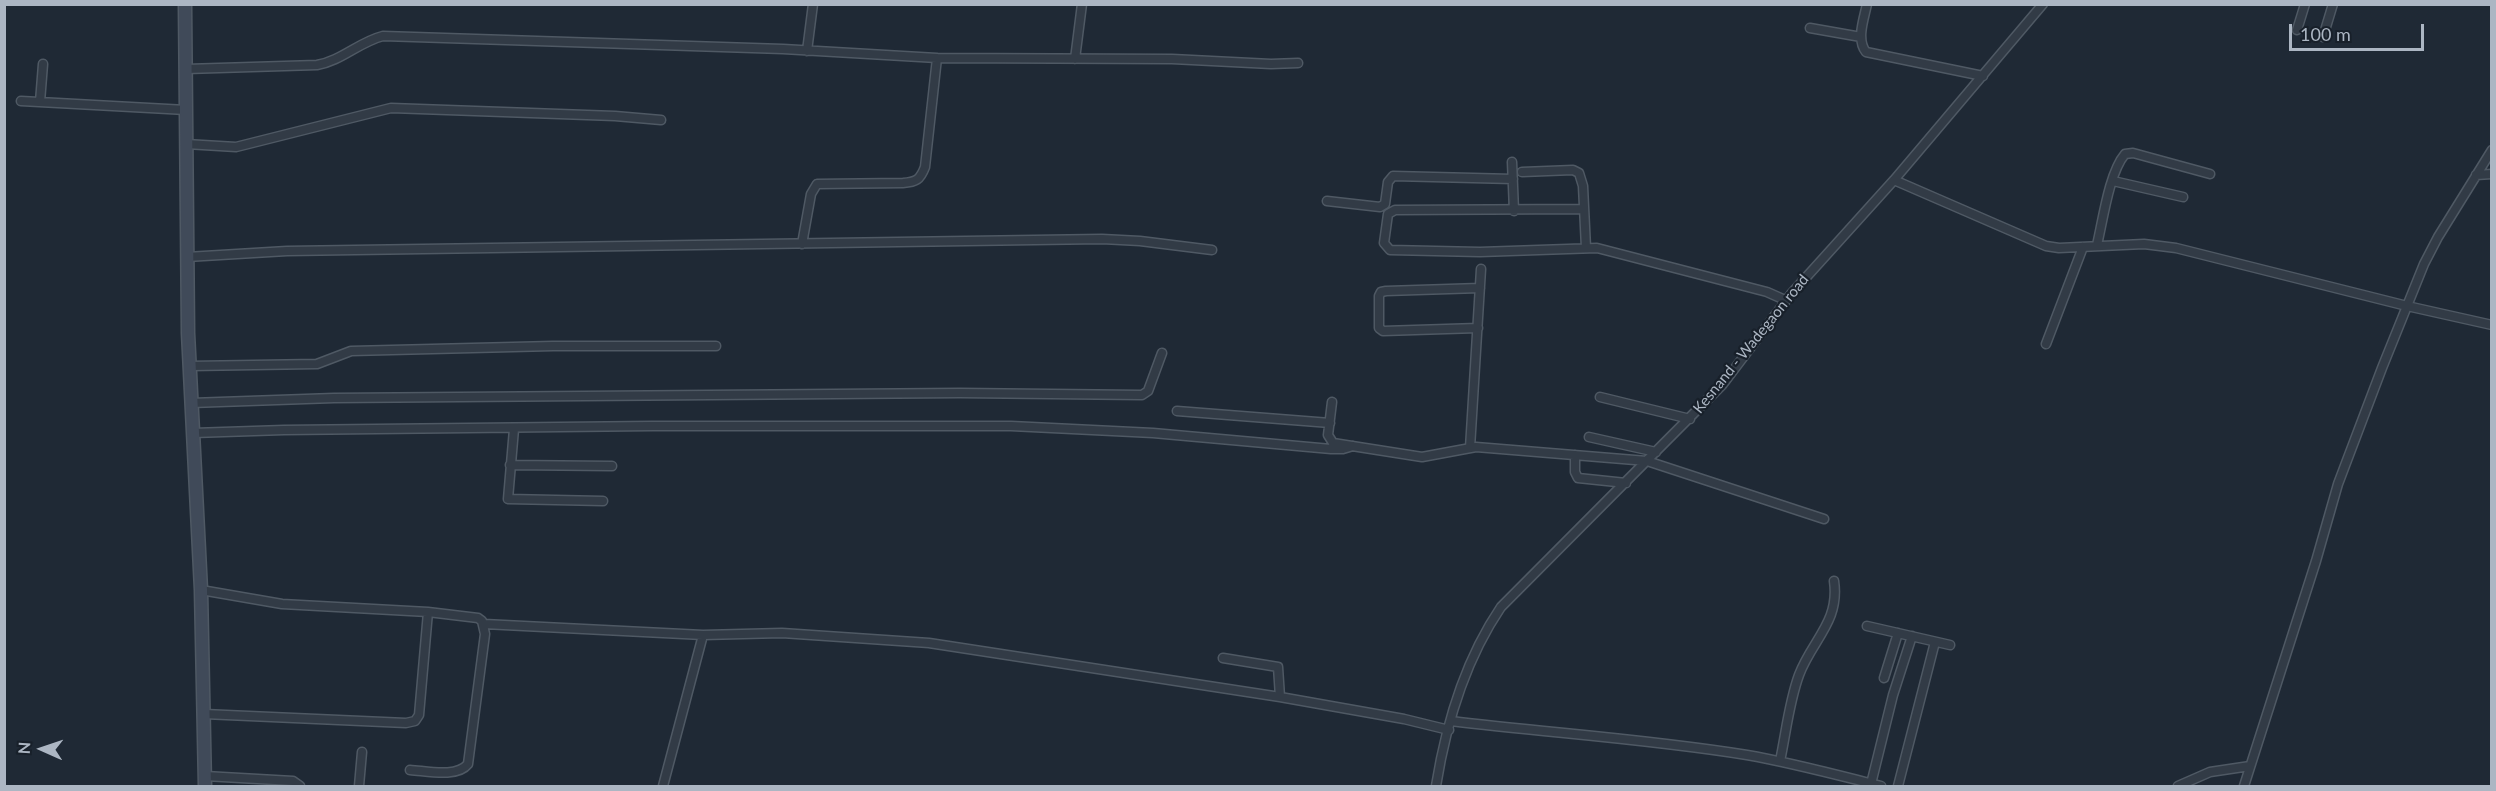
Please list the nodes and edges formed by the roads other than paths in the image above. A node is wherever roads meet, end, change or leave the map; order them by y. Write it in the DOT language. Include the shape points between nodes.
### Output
graph roads {
  1 [pos="185,4"];
  2 [pos="813,4"];
  3 [pos="1082,4"];
  4 [pos="1867,4"];
  5 [pos="2043,4"];
  6 [pos="2305,4"];
  7 [pos="2332,4"];
  8 [pos="1810,28"];
  9 [pos="2297,30"];
  10 [pos="1861,37"];
  11 [pos="2323,37"];
  12 [pos="807,51"];
  13 [pos="938,58"];
  14 [pos="1075,59"];
  15 [pos="1298,63"];
  16 [pos="43,64"];
  17 [pos="186,69"];
  18 [pos="1983,76"];
  19 [pos="21,102"];
  20 [pos="40,102"];
  21 [pos="186,110"];
  22 [pos="661,120"];
  23 [pos="186,144"];
  24 [pos="2492,150"];
  25 [pos="1512,162"];
  26 [pos="1522,172"];
  27 [pos="2210,174"];
  28 [pos="2492,174"];
  29 [pos="2476,175"];
  30 [pos="1513,179"];
  31 [pos="1894,180"];
  32 [pos="2113,181"];
  33 [pos="2183,197"];
  34 [pos="1327,201"];
  35 [pos="1382,205"];
  36 [pos="1584,209"];
  37 [pos="1514,211"];
  38 [pos="1390,213"];
  39 [pos="802,244"];
  40 [pos="2083,246"];
  41 [pos="2097,246"];
  42 [pos="1586,248"];
  43 [pos="1212,250"];
  44 [pos="187,257"];
  45 [pos="1481,269"];
  46 [pos="1480,288"];
  47 [pos="1785,300"];
  48 [pos="2407,306"];
  49 [pos="2492,325"];
  50 [pos="1478,328"];
  51 [pos="2046,344"];
  52 [pos="716,346"];
  53 [pos="1162,353"];
  54 [pos="190,366"];
  55 [pos="1600,397"];
  56 [pos="1332,402"];
  57 [pos="191,403"];
  58 [pos="1177,411"];
  59 [pos="1690,419"];
  60 [pos="1329,423"];
  61 [pos="514,429"];
  62 [pos="193,433"];
  63 [pos="1589,437"];
  64 [pos="1353,446"];
  65 [pos="1470,448"];
  66 [pos="1656,452"];
  67 [pos="1575,455"];
  68 [pos="1647,461"];
  69 [pos="510,465"];
  70 [pos="612,466"];
  71 [pos="1626,483"];
  72 [pos="603,501"];
  73 [pos="1824,519"];
  74 [pos="1834,581"];
  75 [pos="201,590"];
  76 [pos="428,612"];
  77 [pos="484,624"];
  78 [pos="1867,626"];
  79 [pos="1898,633"];
  80 [pos="703,635"];
  81 [pos="1912,636"];
  82 [pos="1935,642"];
  83 [pos="1950,645"];
  84 [pos="1224,658"];
  85 [pos="1884,678"];
  86 [pos="1280,697"];
  87 [pos="204,714"];
  88 [pos="1450,726"];
  89 [pos="362,752"];
  90 [pos="1780,761"];
  91 [pos="2250,766"];
  92 [pos="410,770"];
  93 [pos="205,781"];
  94 [pos="1871,784"];
  95 [pos="300,786"];
  96 [pos="359,786"];
  97 [pos="663,786"];
  98 [pos="1436,786"];
  99 [pos="1881,786"];
  100 [pos="1898,786"];
  101 [pos="2178,786"];
  102 [pos="2244,786"];
  1 -- 17 [label="main road"];
  2 -- 12 [label="street"];
  3 -- 14 [label="street"];
  4 -- 10 [label="street"];
  5 -- 18 [label="street, Kesnand - Wadegaon road"];
  6 -- 9 [label="street"];
  7 -- 11 [label="street"];
  8 -- 10 [label="street"];
  10 -- 18 [label="street" via="1866,52"];
  12 -- 13 [label="street"];
  12 -- 17 [label="street" via="383,36 330,62"];
  13 -- 14 [label="street"];
  13 -- 39 [label="street" via="921,178 903,183 817,184 811,194"];
  14 -- 15 [label="street"];
  16 -- 20 [label="street"];
  17 -- 21 [label="main road"];
  18 -- 31 [label="street, Kesnand - Wadegaon road"];
  19 -- 20 [label="street"];
  20 -- 21 [label="street"];
  21 -- 23 [label="main road"];
  22 -- 23 [label="street" via="391,108 236,147"];
  23 -- 44 [label="main road"];
  24 -- 29 [label="street"];
  25 -- 30 [label="street"];
  26 -- 36 [label="street" via="1579,172"];
  27 -- 32 [label="street" via="2133,153 2120,160"];
  28 -- 29 [label="street"];
  29 -- 48 [label="street" via="2438,237"];
  30 -- 35 [label="street" via="1393,176"];
  30 -- 37 [label="street"];
  31 -- 40 [label="street" via="2046,246"];
  31 -- 47 [label="street, Kesnand - Wadegaon road"];
  32 -- 33 [label="street"];
  32 -- 41 [label="street"];
  34 -- 35 [label="street"];
  35 -- 38 [label="street"];
  36 -- 37 [label="street"];
  36 -- 42 [label="street"];
  37 -- 38 [label="street"];
  38 -- 42 [label="street" via="1384,243 1390,250"];
  39 -- 43 [label="street" via="1102,239"];
  39 -- 44 [label="street" via="287,251"];
  40 -- 41 [label="street"];
  40 -- 51 [label="street"];
  41 -- 48 [label="street" via="2144,244 2176,248"];
  42 -- 47 [label="street" via="1618,253"];
  44 -- 54 [label="main road"];
  45 -- 46 [label="street"];
  46 -- 50 [label="street"];
  46 -- 50 [label="street" via="1386,291 1378,296 1379,328 1383,331"];
  47 -- 59 [label="street, Kesnand - Wadegaon road" via="1723,384"];
  48 -- 49 [label="street"];
  48 -- 91 [label="street" via="2338,484"];
  50 -- 65 [label="street"];
  52 -- 54 [label="street" via="351,351 317,364"];
  53 -- 57 [label="street" via="1148,391 1142,395 334,398"];
  54 -- 57 [label="main road"];
  55 -- 59 [label="street"];
  56 -- 60 [label="street"];
  57 -- 62 [label="main road"];
  58 -- 60 [label="street"];
  59 -- 66 [label="street, Kesnand - Wadegaon road"];
  60 -- 64 [label="street" via="1330,441"];
  61 -- 62 [label="street"];
  61 -- 64 [label="street" via="1011,426 1153,433 1331,449"];
  61 -- 69 [label="street"];
  62 -- 75 [label="main road"];
  63 -- 66 [label="street"];
  64 -- 65 [label="street" via="1422,457"];
  65 -- 67 [label="street"];
  66 -- 68 [label="street, Kesnand - Wadegaon road"];
  67 -- 68 [label="street"];
  67 -- 71 [label="street" via="1578,478"];
  68 -- 71 [label="street, Kesnand - Wadegaon road"];
  68 -- 73 [label="street"];
  69 -- 70 [label="street"];
  69 -- 72 [label="street" via="510,500"];
  71 -- 88 [label="street, Kesnand - Wadegaon road" via="1501,607 1473,655"];
  74 -- 90 [label="street" via="1830,619 1798,676"];
  75 -- 76 [label="street" via="294,605"];
  75 -- 87 [label="main road"];
  76 -- 77 [label="street" via="478,618"];
  76 -- 87 [label="street" via="419,715 415,721"];
  77 -- 80 [label="street"];
  77 -- 92 [label="street" via="468,764 453,772"];
  78 -- 79 [label="street"];
  79 -- 81 [label="street"];
  79 -- 85 [label="street"];
  80 -- 86 [label="street" via="782,633 929,642"];
  80 -- 97 [label="street"];
  81 -- 82 [label="street"];
  81 -- 94 [label="street"];
  82 -- 83 [label="street"];
  82 -- 100 [label="street"];
  84 -- 86 [label="street" via="1278,667"];
  86 -- 88 [label="street"];
  87 -- 93 [label="main road"];
  88 -- 90 [label="street" via="1659,742"];
  88 -- 98 [label="street, Kesnand - Wadegaon road"];
  89 -- 96 [label="street"];
  90 -- 94 [label="street"];
  91 -- 101 [label="street" via="2210,772"];
  91 -- 102 [label="street"];
  93 -- 95 [label="street" via="293,781"];
  94 -- 99 [label="street"];
}
